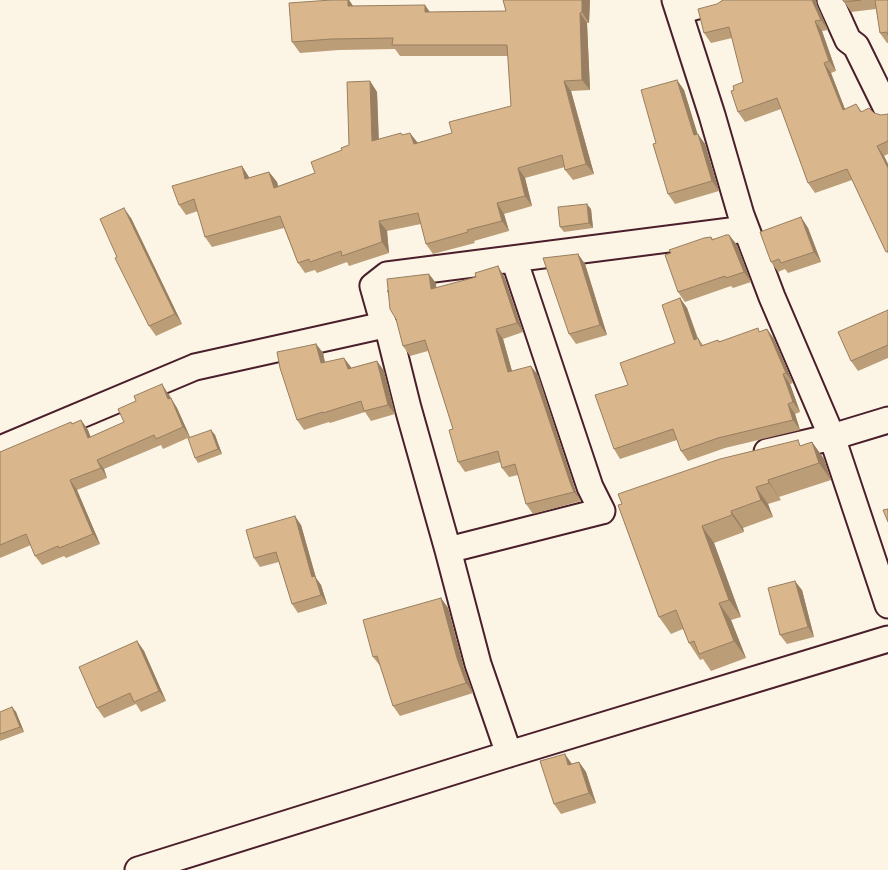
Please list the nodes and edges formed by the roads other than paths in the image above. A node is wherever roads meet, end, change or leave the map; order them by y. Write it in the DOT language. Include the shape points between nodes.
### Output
graph roads {
  1 [pos="720,0"];
  2 [pos="830,0"];
  3 [pos="677,6"];
  4 [pos="888,111"];
  5 [pos="746,229"];
  6 [pos="514,259"];
  7 [pos="384,325"];
  8 [pos="888,420"];
  9 [pos="832,437"];
  10 [pos="0,449"];
  11 [pos="747,457"];
  12 [pos="448,550"];
  13 [pos="888,605"];
  14 [pos="888,639"];
  15 [pos="509,754"];
  16 [pos="138,870"];
  1 -- 3 [label="street"];
  2 -- 4 [label="street" via="848,40 856,46"];
  3 -- 5 [label="street"];
  5 -- 6 [label="street"];
  5 -- 9 [label="street"];
  6 -- 7 [label="street" via="387,275 373,286"];
  6 -- 12 [label="street" via="590,488 609,503 602,511"];
  7 -- 10 [label="street" via="195,367"];
  7 -- 12 [label="street" via="389,332"];
  8 -- 9 [label="street"];
  9 -- 11 [label="street"];
  9 -- 13 [label="street"];
  12 -- 15 [label="street" via="478,664"];
  14 -- 15 [label="street"];
  15 -- 16 [label="street"];
}
